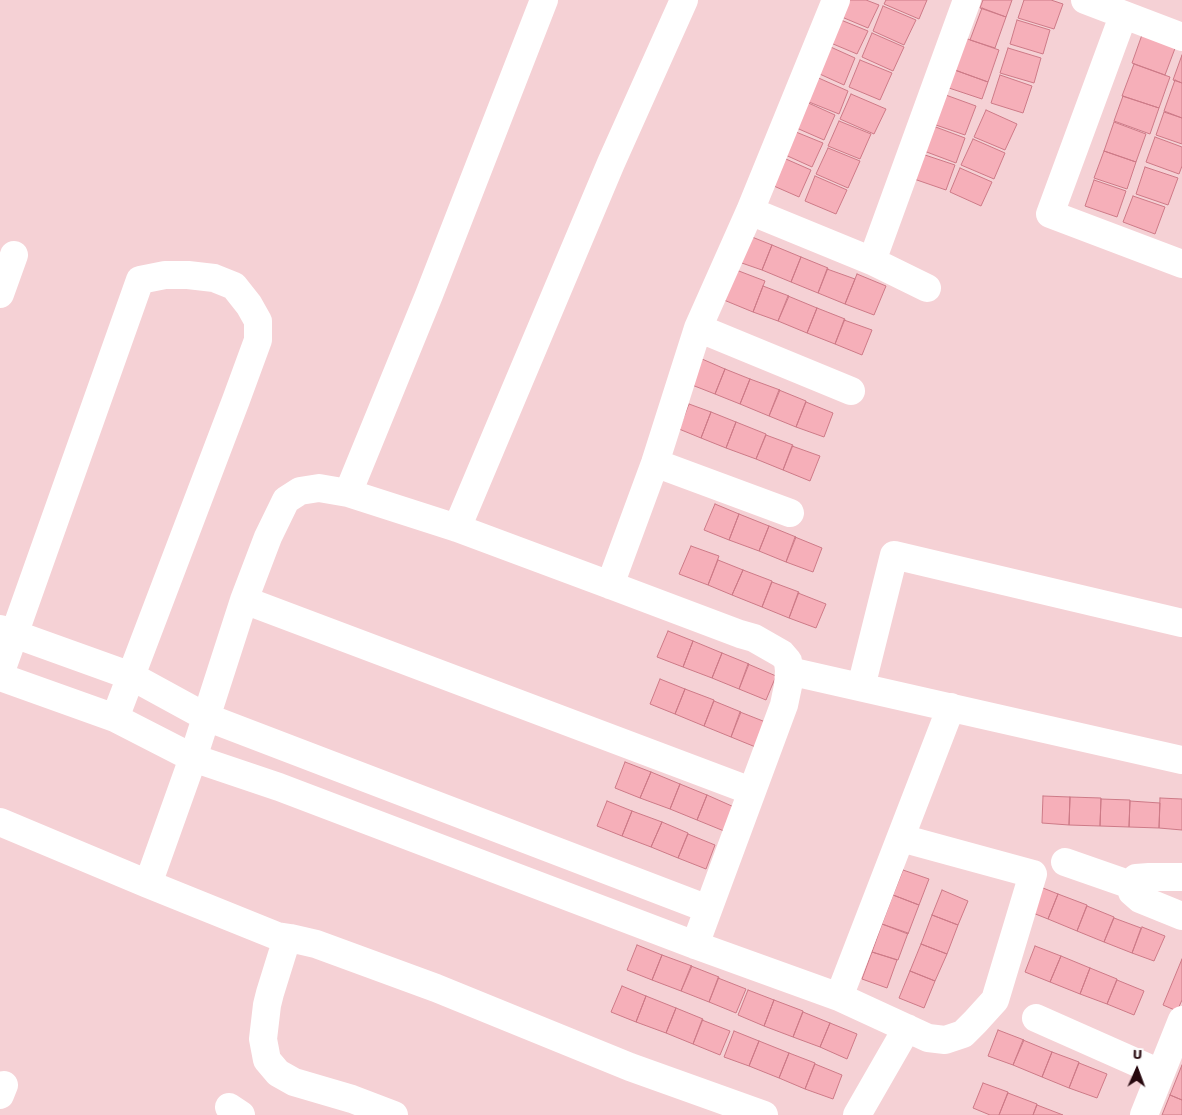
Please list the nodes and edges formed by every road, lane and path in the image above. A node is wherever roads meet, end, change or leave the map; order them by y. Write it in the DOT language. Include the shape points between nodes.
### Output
graph roads {
  1 [pos="544,0"];
  2 [pos="684,0"];
  3 [pos="836,0"];
  4 [pos="967,0"];
  5 [pos="1085,0"];
  6 [pos="1124,16"];
  7 [pos="1182,37"];
  8 [pos="750,211"];
  9 [pos="14,255"];
  10 [pos="1179,255"];
  11 [pos="872,260"];
  12 [pos="927,288"];
  13 [pos="0,294"];
  14 [pos="698,328"];
  15 [pos="851,391"];
  16 [pos="655,463"];
  17 [pos="348,493"];
  18 [pos="790,513"];
  19 [pos="457,528"];
  20 [pos="610,585"];
  21 [pos="244,600"];
  22 [pos="1182,623"];
  23 [pos="7,632"];
  24 [pos="789,671"];
  25 [pos="0,676"];
  26 [pos="131,676"];
  27 [pos="861,687"];
  28 [pos="951,707"];
  29 [pos="206,717"];
  30 [pos="116,718"];
  31 [pos="193,758"];
  32 [pos="1182,760"];
  33 [pos="751,791"];
  34 [pos="0,822"];
  35 [pos="901,838"];
  36 [pos="1065,862"];
  37 [pos="1182,877"];
  38 [pos="148,884"];
  39 [pos="1131,885"];
  40 [pos="708,909"];
  41 [pos="1182,916"];
  42 [pos="290,938"];
  43 [pos="695,945"];
  44 [pos="839,997"];
  45 [pos="1036,1018"];
  46 [pos="1182,1020"];
  47 [pos="907,1028"];
  48 [pos="1160,1072"];
  49 [pos="394,1115"];
  50 [pos="764,1115"];
  51 [pos="857,1115"];
  52 [pos="1144,1115"];
  1 -- 17 [label="street" via="430,295"];
  2 -- 19 [label="street"];
  3 -- 8 [label="street"];
  4 -- 11 [label="street"];
  5 -- 6 [label="street"];
  6 -- 7 [label="street"];
  6 -- 10 [label="street" via="1050,214"];
  8 -- 11 [label="street"];
  8 -- 14 [label="street"];
  9 -- 13 [label="street"];
  11 -- 12 [label="street"];
  14 -- 15 [label="street"];
  14 -- 16 [label="street"];
  16 -- 18 [label="street"];
  16 -- 20 [label="street"];
  17 -- 19 [label="street"];
  17 -- 21 [label="street" via="319,488 300,491 286,500"];
  19 -- 20 [label="street"];
  20 -- 24 [label="street" via="754,638 782,654 788,661"];
  21 -- 29 [label="street"];
  21 -- 33 [label="street"];
  22 -- 27 [label="street" via="894,555"];
  23 -- 25 [label="street"];
  23 -- 26 [label="street"];
  23 -- 26 [label="street" via="140,280 165,275 214,278 234,286 250,304 258,321 258,340"];
  24 -- 27 [label="street"];
  24 -- 33 [label="street" via="784,705"];
  25 -- 30 [label="street"];
  26 -- 29 [label="street"];
  26 -- 30 [label="street"];
  27 -- 28 [label="street"];
  28 -- 32 [label="street"];
  28 -- 35 [label="street"];
  29 -- 31 [label="street"];
  29 -- 40 [label="street"];
  30 -- 31 [label="street"];
  31 -- 38 [label="street"];
  31 -- 43 [label="street" via="279,787"];
  33 -- 40 [label="street"];
  34 -- 38 [label="street"];
  35 -- 44 [label="street"];
  35 -- 47 [label="street" via="1033,874 995,1000 963,1034 945,1040 928,1038"];
  36 -- 39 [label="street"];
  37 -- 39 [label="street" via="1136,878"];
  38 -- 42 [label="street" via="277,936"];
  39 -- 41 [label="street" via="1132,892 1140,899"];
  40 -- 43 [label="street"];
  42 -- 49 [label="street" via="267,1005 263,1039 267,1060 278,1073 294,1082"];
  42 -- 50 [label="street" via="316,944 426,985 630,1067"];
  43 -- 44 [label="street"];
  44 -- 47 [label="street"];
  45 -- 48 [label="street"];
  46 -- 48 [label="street"];
  47 -- 51 [label="street"];
  48 -- 52 [label="street"];
}
